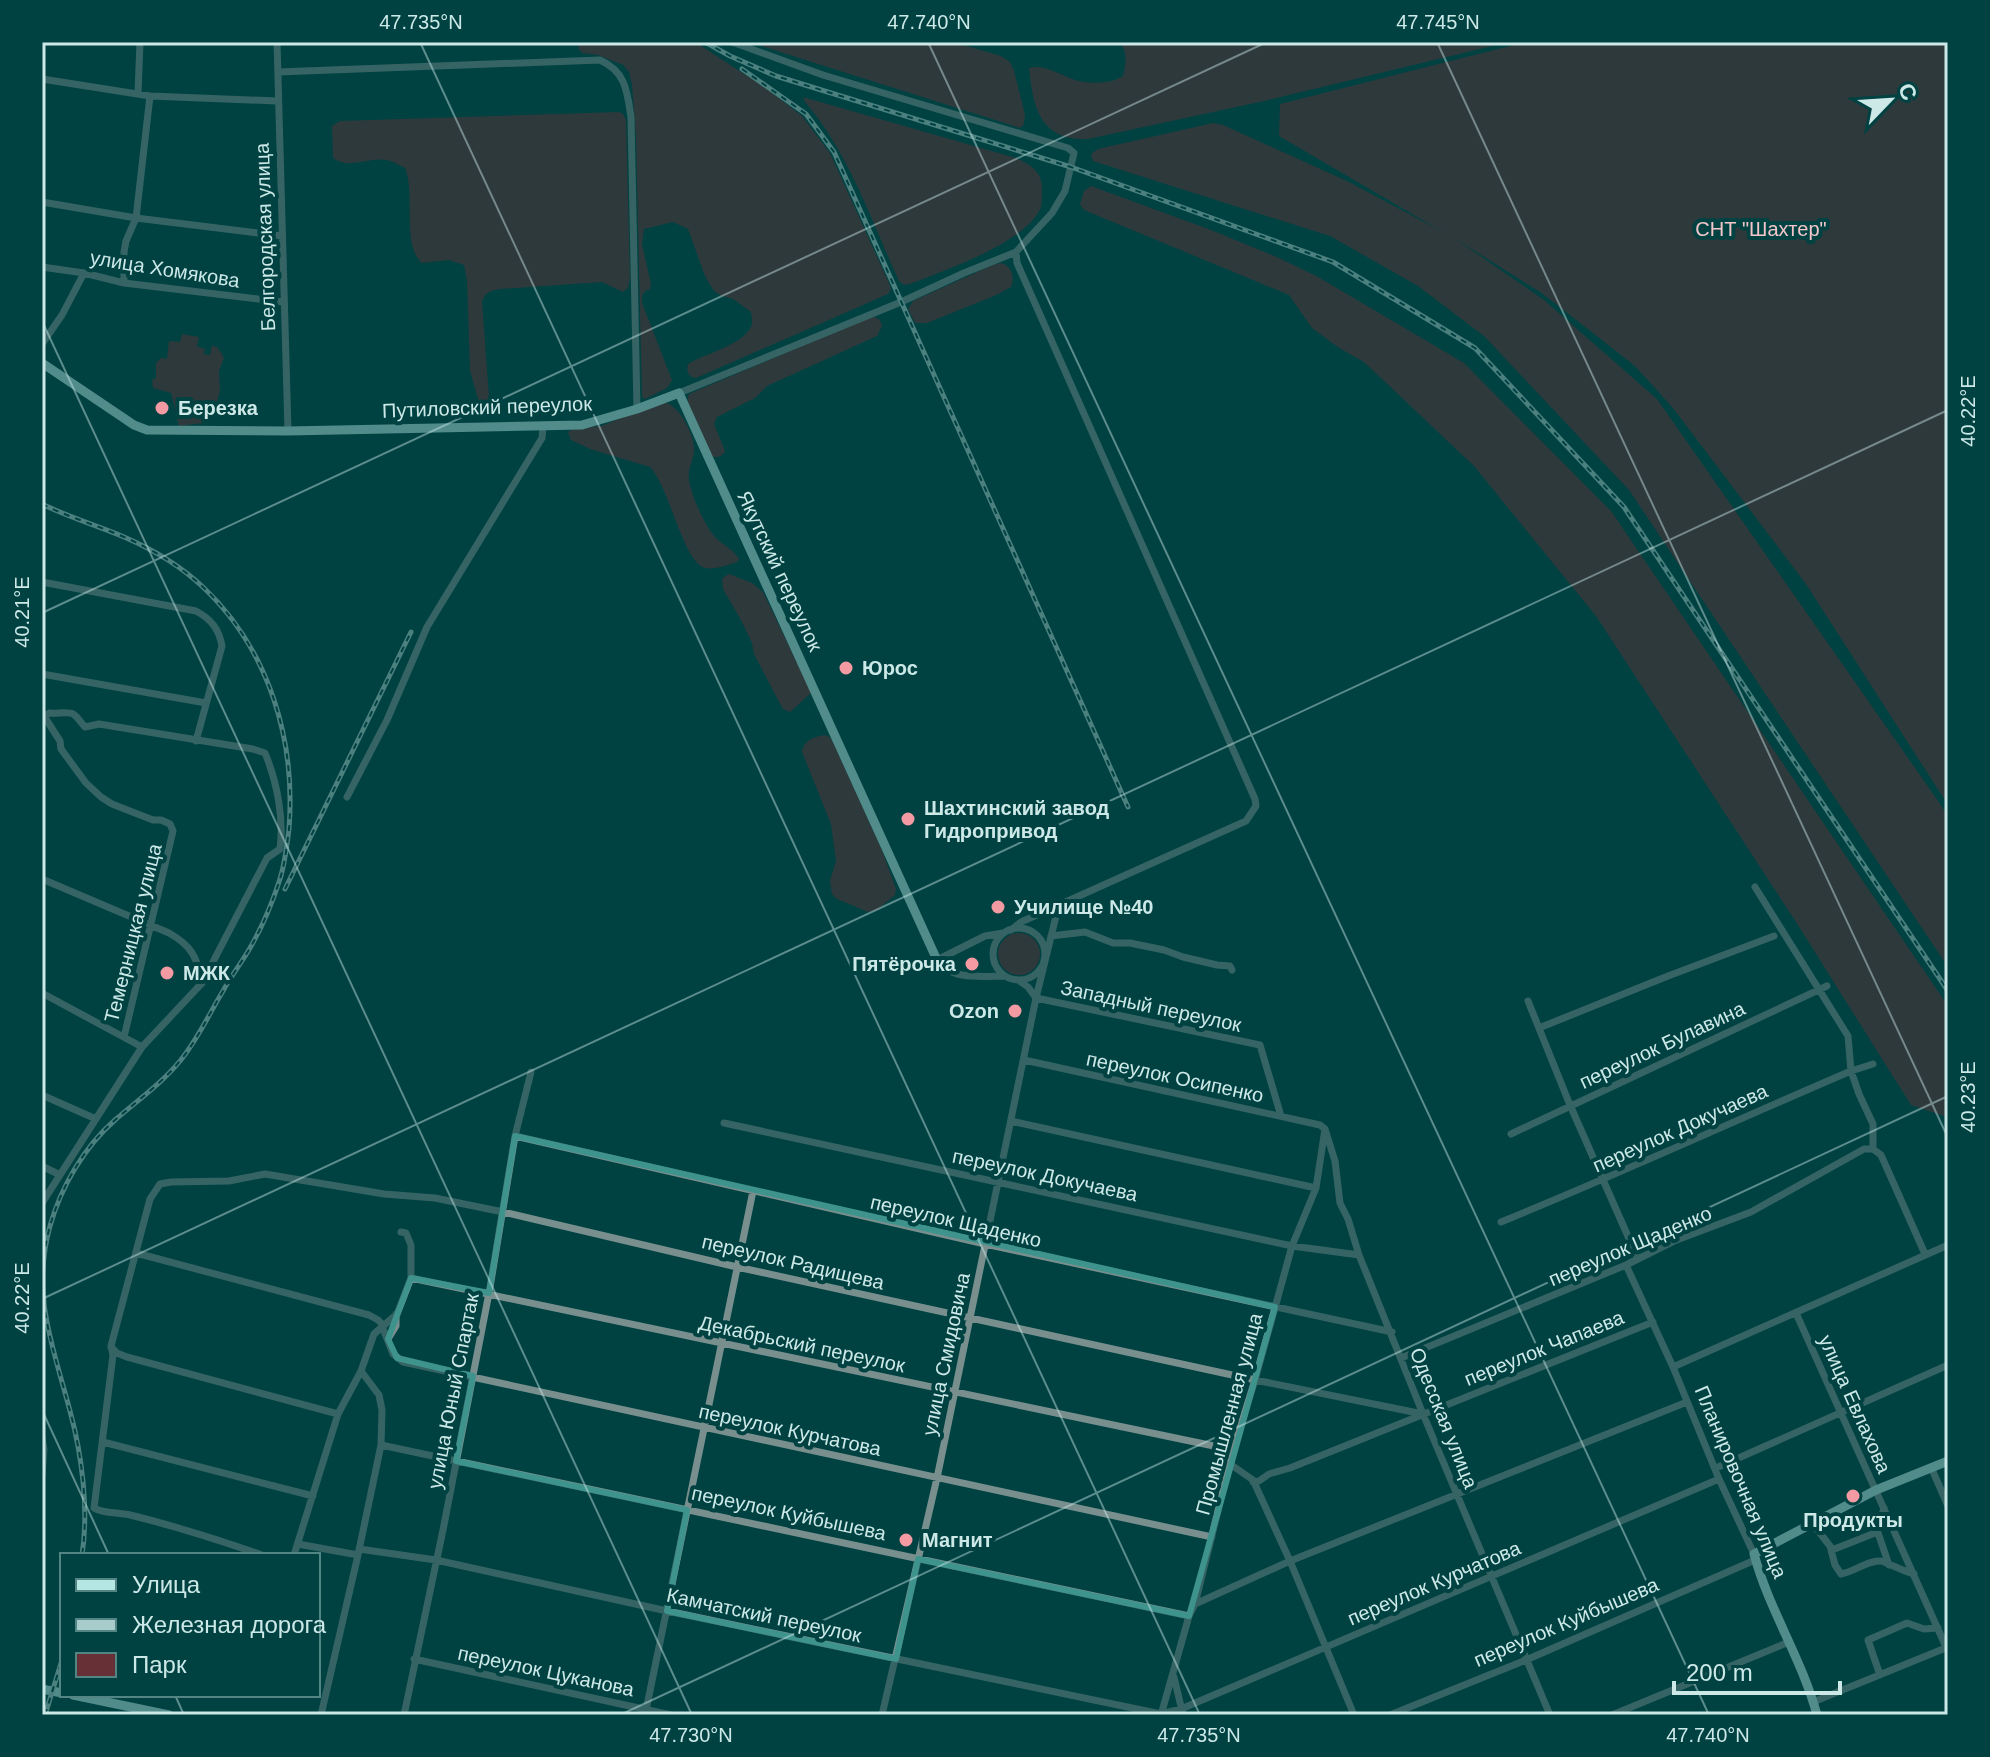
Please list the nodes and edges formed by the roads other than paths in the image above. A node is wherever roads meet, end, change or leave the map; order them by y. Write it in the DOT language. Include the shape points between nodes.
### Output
graph roads {
  1 [pos="140,42"];
  2 [pos="277,42"];
  3 [pos="732,42"];
  4 [pos="278,72"];
  5 [pos="42,79"];
  6 [pos="138,93"];
  7 [pos="150,96"];
  8 [pos="277,101"];
  9 [pos="42,202"];
  10 [pos="136,218"];
  11 [pos="282,236"];
  12 [pos="1016,252"];
  13 [pos="42,267"];
  14 [pos="84,273"];
  15 [pos="124,283"];
  16 [pos="283,302"];
  17 [pos="42,344"];
  18 [pos="42,363"];
  19 [pos="679,393"];
  20 [pos="637,409"];
  21 [pos="543,427"];
  22 [pos="288,431"];
  23 [pos="42,582"];
  24 [pos="42,674"];
  25 [pos="206,703"];
  26 [pos="43,717"];
  27 [pos="196,741"];
  28 [pos="347,797"];
  29 [pos="42,879"];
  30 [pos="1755,887"];
  31 [pos="1059,904"];
  32 [pos="152,926"];
  33 [pos="1008,931"];
  34 [pos="1051,936"];
  35 [pos="1774,936"];
  36 [pos="1045,958"];
  37 [pos="937,960"];
  38 [pos="1232,970"];
  39 [pos="1005,976"];
  40 [pos="1018,980"];
  41 [pos="202,983"];
  42 [pos="1827,986"];
  43 [pos="1818,990"];
  44 [pos="42,993"];
  45 [pos="1036,998"];
  46 [pos="1528,1001"];
  47 [pos="1539,1028"];
  48 [pos="124,1037"];
  49 [pos="142,1047"];
  50 [pos="1024,1060"];
  51 [pos="1873,1064"];
  52 [pos="1851,1071"];
  53 [pos="531,1072"];
  54 [pos="42,1095"];
  55 [pos="1570,1105"];
  56 [pos="1281,1116"];
  57 [pos="96,1119"];
  58 [pos="1011,1121"];
  59 [pos="724,1123"];
  60 [pos="1322,1127"];
  61 [pos="1511,1134"];
  62 [pos="515,1136"];
  63 [pos="1868,1149"];
  64 [pos="42,1166"];
  65 [pos="60,1175"];
  66 [pos="1603,1180"];
  67 [pos="999,1181"];
  68 [pos="1316,1188"];
  69 [pos="753,1191"];
  70 [pos="42,1203"];
  71 [pos="503,1212"];
  72 [pos="1501,1222"];
  73 [pos="401,1232"];
  74 [pos="985,1244"];
  75 [pos="1948,1245"];
  76 [pos="1292,1246"];
  77 [pos="136,1253"];
  78 [pos="1925,1254"];
  79 [pos="1359,1255"];
  80 [pos="1638,1259"];
  81 [pos="1626,1265"];
  82 [pos="737,1267"];
  83 [pos="411,1278"];
  84 [pos="489,1293"];
  85 [pos="1275,1307"];
  86 [pos="1796,1313"];
  87 [pos="396,1314"];
  88 [pos="970,1318"];
  89 [pos="1653,1322"];
  90 [pos="382,1325"];
  91 [pos="1392,1332"];
  92 [pos="388,1339"];
  93 [pos="722,1343"];
  94 [pos="111,1346"];
  95 [pos="1401,1358"];
  96 [pos="1948,1365"];
  97 [pos="1673,1367"];
  98 [pos="361,1371"];
  99 [pos="473,1376"];
  100 [pos="1255,1380"];
  101 [pos="955,1393"];
  102 [pos="1687,1402"];
  103 [pos="1839,1412"];
  104 [pos="338,1414"];
  105 [pos="1423,1414"];
  106 [pos="704,1428"];
  107 [pos="42,1438"];
  108 [pos="103,1442"];
  109 [pos="381,1445"];
  110 [pos="1233,1450"];
  111 [pos="456,1461"];
  112 [pos="1948,1461"];
  113 [pos="1230,1464"];
  114 [pos="1931,1467"];
  115 [pos="1716,1468"];
  116 [pos="42,1475"];
  117 [pos="937,1478"];
  118 [pos="1719,1479"];
  119 [pos="1253,1482"];
  120 [pos="1876,1490"];
  121 [pos="1457,1494"];
  122 [pos="313,1496"];
  123 [pos="1948,1506"];
  124 [pos="1884,1508"];
  125 [pos="687,1510"];
  126 [pos="1812,1523"];
  127 [pos="1877,1530"];
  128 [pos="1212,1537"];
  129 [pos="298,1544"];
  130 [pos="1832,1550"];
  131 [pos="359,1552"];
  132 [pos="256,1553"];
  133 [pos="295,1553"];
  134 [pos="1755,1557"];
  135 [pos="918,1559"];
  136 [pos="436,1560"];
  137 [pos="1290,1561"];
  138 [pos="1889,1565"];
  139 [pos="1914,1574"];
  140 [pos="1492,1576"];
  141 [pos="1195,1604"];
  142 [pos="667,1611"];
  143 [pos="1189,1616"];
  144 [pos="1938,1628"];
  145 [pos="1789,1642"];
  146 [pos="1325,1646"];
  147 [pos="1947,1647"];
  148 [pos="414,1659"];
  149 [pos="896,1659"];
  150 [pos="1526,1660"];
  151 [pos="1174,1675"];
  152 [pos="1880,1675"];
  153 [pos="81,1697"];
  154 [pos="1813,1702"];
  155 [pos="137,1712"];
  156 [pos="646,1712"];
  157 [pos="1182,1712"];
  158 [pos="1161,1714"];
  159 [pos="169,1715"];
  160 [pos="321,1715"];
  161 [pos="404,1715"];
  162 [pos="671,1715"];
  163 [pos="882,1715"];
  164 [pos="1354,1715"];
  165 [pos="1390,1715"];
  166 [pos="1550,1715"];
  167 [pos="1612,1715"];
  168 [pos="1817,1715"];
  1 -- 6 [label="street"];
  2 -- 4 [label="street, Белгородская улица"];
  3 -- 12 [label="street" via="823,75 1068,148 1074,153 1065,191"];
  4 -- 8 [label="street, Белгородская улица"];
  4 -- 20 [label="street" via="600,60 621,75 631,117"];
  5 -- 6 [label="street"];
  6 -- 7 [label="street"];
  7 -- 8 [label="street"];
  7 -- 10 [label="street"];
  8 -- 11 [label="street, Белгородская улица"];
  9 -- 10 [label="street"];
  10 -- 11 [label="street"];
  10 -- 15 [label="street" via="126,241"];
  11 -- 16 [label="street, Белгородская улица"];
  12 -- 19 [label="street, Путиловский переулок"];
  12 -- 31 [label="street" via="1022,277 1256,806 1246,821"];
  13 -- 14 [label="street, улица Хомякова"];
  14 -- 15 [label="street, улица Хомякова"];
  14 -- 17 [label="street"];
  15 -- 16 [label="street, улица Хомякова"];
  16 -- 22 [label="street, Белгородская улица"];
  18 -- 22 [label="main road, Путиловский переулок" via="147,430"];
  19 -- 20 [label="main road, Путиловский переулок"];
  19 -- 37 [label="main road, Якутский переулок"];
  20 -- 21 [label="main road, Путиловский переулок" via="593,423"];
  21 -- 22 [label="main road, Путиловский переулок"];
  21 -- 28 [label="street" via="542,438 427,627"];
  23 -- 25 [label="street" via="206,616 222,646"];
  24 -- 25 [label="street"];
  25 -- 27 [label="street"];
  26 -- 27 [label="street" via="69,712 85,727 99,724"];
  26 -- 32 [label="street, Темерницкая улица" via="86,783 112,804 170,824 173,837"];
  27 -- 41 [label="street, Темерницкая улица" via="265,753 282,819 280,849 267,858"];
  29 -- 32 [label="street"];
  30 -- 43 [label="street"];
  31 -- 33 [label="street"];
  31 -- 34 [label="street, улица Смидовича"];
  32 -- 41 [label="street" via="189,948"];
  32 -- 48 [label="street, Темерницкая улица"];
  33 -- 36 [label="street" via="1036,934"];
  33 -- 37 [label="street" via="985,936"];
  33 -- 39 [label="street" via="994,954"];
  34 -- 36 [label="street, улица Смидовича"];
  34 -- 38 [label="street" via="1085,932"];
  35 -- 47 [label="street"];
  36 -- 40 [label="street" via="1036,974"];
  36 -- 45 [label="street, улица Смидовича"];
  37 -- 39 [label="street" via="971,977"];
  39 -- 40 [label="street"];
  40 -- 45 [label="street"];
  41 -- 49 [label="street, Темерницкая улица"];
  42 -- 43 [label="street, переулок Булавина"];
  43 -- 52 [label="street" via="1848,1036"];
  43 -- 55 [label="street, переулок Булавина"];
  44 -- 48 [label="street"];
  45 -- 50 [label="street, улица Смидовича"];
  45 -- 56 [label="street, Западный переулок" via="1260,1045"];
  46 -- 47 [label="street"];
  47 -- 55 [label="street"];
  48 -- 49 [label="street"];
  49 -- 57 [label="street, Темерницкая улица"];
  50 -- 56 [label="street, переулок Осипенко"];
  50 -- 58 [label="street, улица Смидовича"];
  51 -- 52 [label="street, переулок Докучаева"];
  52 -- 63 [label="street" via="1873,1124"];
  52 -- 66 [label="street, переулок Докучаева"];
  53 -- 62 [label="street, улица Юный Спартак"];
  54 -- 57 [label="street"];
  55 -- 61 [label="street, переулок Булавина"];
  55 -- 66 [label="street"];
  56 -- 60 [label="street, переулок Осипенко"];
  57 -- 65 [label="street, Темерницкая улица"];
  58 -- 67 [label="street, улица Смидовича"];
  58 -- 68 [label="street"];
  59 -- 67 [label="street, переулок Докучаева"];
  60 -- 68 [label="street, Промышленная улица"];
  60 -- 79 [label="street, Одесская улица"];
  62 -- 69 [label="street, переулок Щаденко"];
  62 -- 71 [label="street, улица Юный Спартак"];
  63 -- 78 [label="street" via="1881,1155"];
  63 -- 80 [label="street, переулок Щаденко" via="1751,1212"];
  64 -- 65 [label="street"];
  65 -- 70 [label="street, Темерницкая улица"];
  66 -- 72 [label="street, переулок Докучаева"];
  66 -- 80 [label="street"];
  67 -- 74 [label="street, улица Смидовича"];
  67 -- 76 [label="street, переулок Докучаева"];
  68 -- 76 [label="street, Промышленная улица"];
  69 -- 74 [label="street, переулок Щаденко"];
  69 -- 82 [label="street"];
  71 -- 77 [label="street, переулок Радищева" via="265,1174 171,1182 160,1184 150,1199"];
  71 -- 82 [label="street, переулок Радищева"];
  71 -- 84 [label="street, улица Юный Спартак"];
  73 -- 83 [label="street" via="411,1245"];
  74 -- 85 [label="street, переулок Щаденко"];
  74 -- 88 [label="street, улица Смидовича"];
  75 -- 78 [label="street"];
  76 -- 79 [label="street, переулок Докучаева"];
  76 -- 85 [label="street, Промышленная улица"];
  77 -- 90 [label="street" via="369,1315"];
  77 -- 94 [label="street"];
  78 -- 86 [label="street"];
  79 -- 91 [label="street, Одесская улица"];
  80 -- 81 [label="street, переулок Щаденко"];
  81 -- 89 [label="street, Планировочная улица"];
  81 -- 95 [label="street, переулок Щаденко"];
  82 -- 88 [label="street, переулок Радищева"];
  82 -- 93 [label="street"];
  83 -- 84 [label="street, Декабрьский переулок"];
  83 -- 87 [label="street"];
  84 -- 93 [label="street, Декабрьский переулок"];
  84 -- 99 [label="street, улица Юный Спартак"];
  85 -- 91 [label="street, переулок Щаденко"];
  85 -- 100 [label="street, Промышленная улица"];
  86 -- 97 [label="street"];
  86 -- 103 [label="street, улица Евлахова"];
  87 -- 90 [label="street"];
  87 -- 92 [label="street"];
  88 -- 100 [label="street, переулок Радищева"];
  88 -- 101 [label="street, улица Смидовича"];
  89 -- 97 [label="street, Планировочная улица"];
  89 -- 105 [label="street, переулок Чапаева"];
  90 -- 92 [label="street, переулок Курчатова"];
  90 -- 98 [label="street"];
  91 -- 95 [label="street, Одесская улица"];
  92 -- 99 [label="street, переулок Курчатова" via="393,1354 403,1362"];
  93 -- 101 [label="street, Декабрьский переулок"];
  93 -- 106 [label="street"];
  94 -- 104 [label="street" via="127,1357"];
  94 -- 108 [label="street"];
  95 -- 105 [label="street, Одесская улица"];
  96 -- 103 [label="street"];
  97 -- 102 [label="street, Планировочная улица"];
  98 -- 104 [label="street"];
  98 -- 109 [label="street" via="379,1395"];
  99 -- 106 [label="street, переулок Курчатова"];
  99 -- 111 [label="street, улица Юный Спартак"];
  100 -- 105 [label="street, переулок Радищева"];
  100 -- 110 [label="street, Промышленная улица"];
  101 -- 110 [label="street, Декабрьский переулок"];
  101 -- 117 [label="street, улица Смидовича"];
  102 -- 115 [label="street, Планировочная улица"];
  102 -- 121 [label="street"];
  103 -- 115 [label="street"];
  103 -- 120 [label="street, улица Евлахова"];
  104 -- 122 [label="street"];
  105 -- 119 [label="street, переулок Чапаева"];
  105 -- 121 [label="street, Одесская улица"];
  106 -- 117 [label="street, переулок Курчатова"];
  106 -- 125 [label="street"];
  107 -- 116 [label="street"];
  108 -- 122 [label="street"];
  108 -- 132 [label="street" via="94,1508 98,1511 129,1515"];
  109 -- 111 [label="street, переулок Куйбышева"];
  109 -- 131 [label="street"];
  110 -- 113 [label="street, Промышленная улица"];
  111 -- 125 [label="street, переулок Куйбышева"];
  111 -- 136 [label="street, улица Юный Спартак"];
  112 -- 114 [label="main road, переулок Куйбышева"];
  113 -- 119 [label="street"];
  113 -- 128 [label="street, Промышленная улица"];
  114 -- 120 [label="main road, переулок Куйбышева"];
  114 -- 123 [label="street"];
  115 -- 118 [label="street, Планировочная улица"];
  117 -- 128 [label="street, переулок Курчатова"];
  117 -- 135 [label="street, улица Смидовича"];
  118 -- 134 [label="street, Планировочная улица"];
  118 -- 140 [label="street, переулок Курчатова"];
  119 -- 137 [label="street"];
  120 -- 124 [label="street, улица Евлахова"];
  120 -- 126 [label="main road, переулок Куйбышева"];
  121 -- 137 [label="street"];
  121 -- 140 [label="street, Одесская улица"];
  122 -- 129 [label="street"];
  124 -- 127 [label="street"];
  124 -- 139 [label="street, улица Евлахова"];
  125 -- 135 [label="street, переулок Куйбышева"];
  125 -- 142 [label="street"];
  126 -- 130 [label="street"];
  126 -- 134 [label="main road, переулок Куйбышева"];
  127 -- 130 [label="street"];
  127 -- 138 [label="street"];
  128 -- 141 [label="street, Промышленная улица"];
  129 -- 131 [label="street, Камчатский переулок"];
  129 -- 133 [label="street"];
  130 -- 138 [label="street" via="1841,1574 1872,1562"];
  131 -- 136 [label="street, Камчатский переулок"];
  131 -- 160 [label="street"];
  134 -- 145 [label="main road, Планировочная улица"];
  134 -- 150 [label="street, переулок Куйбышева"];
  135 -- 143 [label="street, переулок Куйбышева"];
  135 -- 149 [label="street, улица Смидовича"];
  136 -- 142 [label="street, Камчатский переулок"];
  136 -- 148 [label="street, улица Юный Спартак"];
  137 -- 141 [label="street"];
  137 -- 146 [label="street"];
  138 -- 139 [label="street"];
  139 -- 144 [label="street, улица Евлахова"];
  140 -- 146 [label="street, переулок Курчатова"];
  140 -- 150 [label="street, Одесская улица"];
  141 -- 143 [label="street, Промышленная улица"];
  142 -- 149 [label="street, Камчатский переулок"];
  142 -- 156 [label="street"];
  143 -- 151 [label="street, Промышленная улица"];
  144 -- 147 [label="street, улица Евлахова"];
  144 -- 152 [label="street" via="1907,1623 1868,1640"];
  145 -- 154 [label="main road, Планировочная улица"];
  145 -- 167 [label="street"];
  146 -- 157 [label="street, переулок Курчатова"];
  146 -- 164 [label="street"];
  147 -- 152 [label="street"];
  148 -- 156 [label="street, переулок Цуканова"];
  148 -- 161 [label="street, улица Юный Спартак"];
  149 -- 158 [label="street, Камчатский переулок"];
  149 -- 163 [label="street, улица Смидовича"];
  150 -- 165 [label="street, переулок Куйбышева"];
  150 -- 166 [label="street, Одесская улица"];
  151 -- 157 [label="street"];
  151 -- 158 [label="street, Промышленная улица"];
  152 -- 154 [label="street"];
  153 -- 155 [label="main road"];
  154 -- 168 [label="main road, Планировочная улица"];
  155 -- 159 [label="main road"];
  156 -- 162 [label="street, переулок Цуканова"];
  157 -- 158 [label="street, переулок Курчатова"];
}
